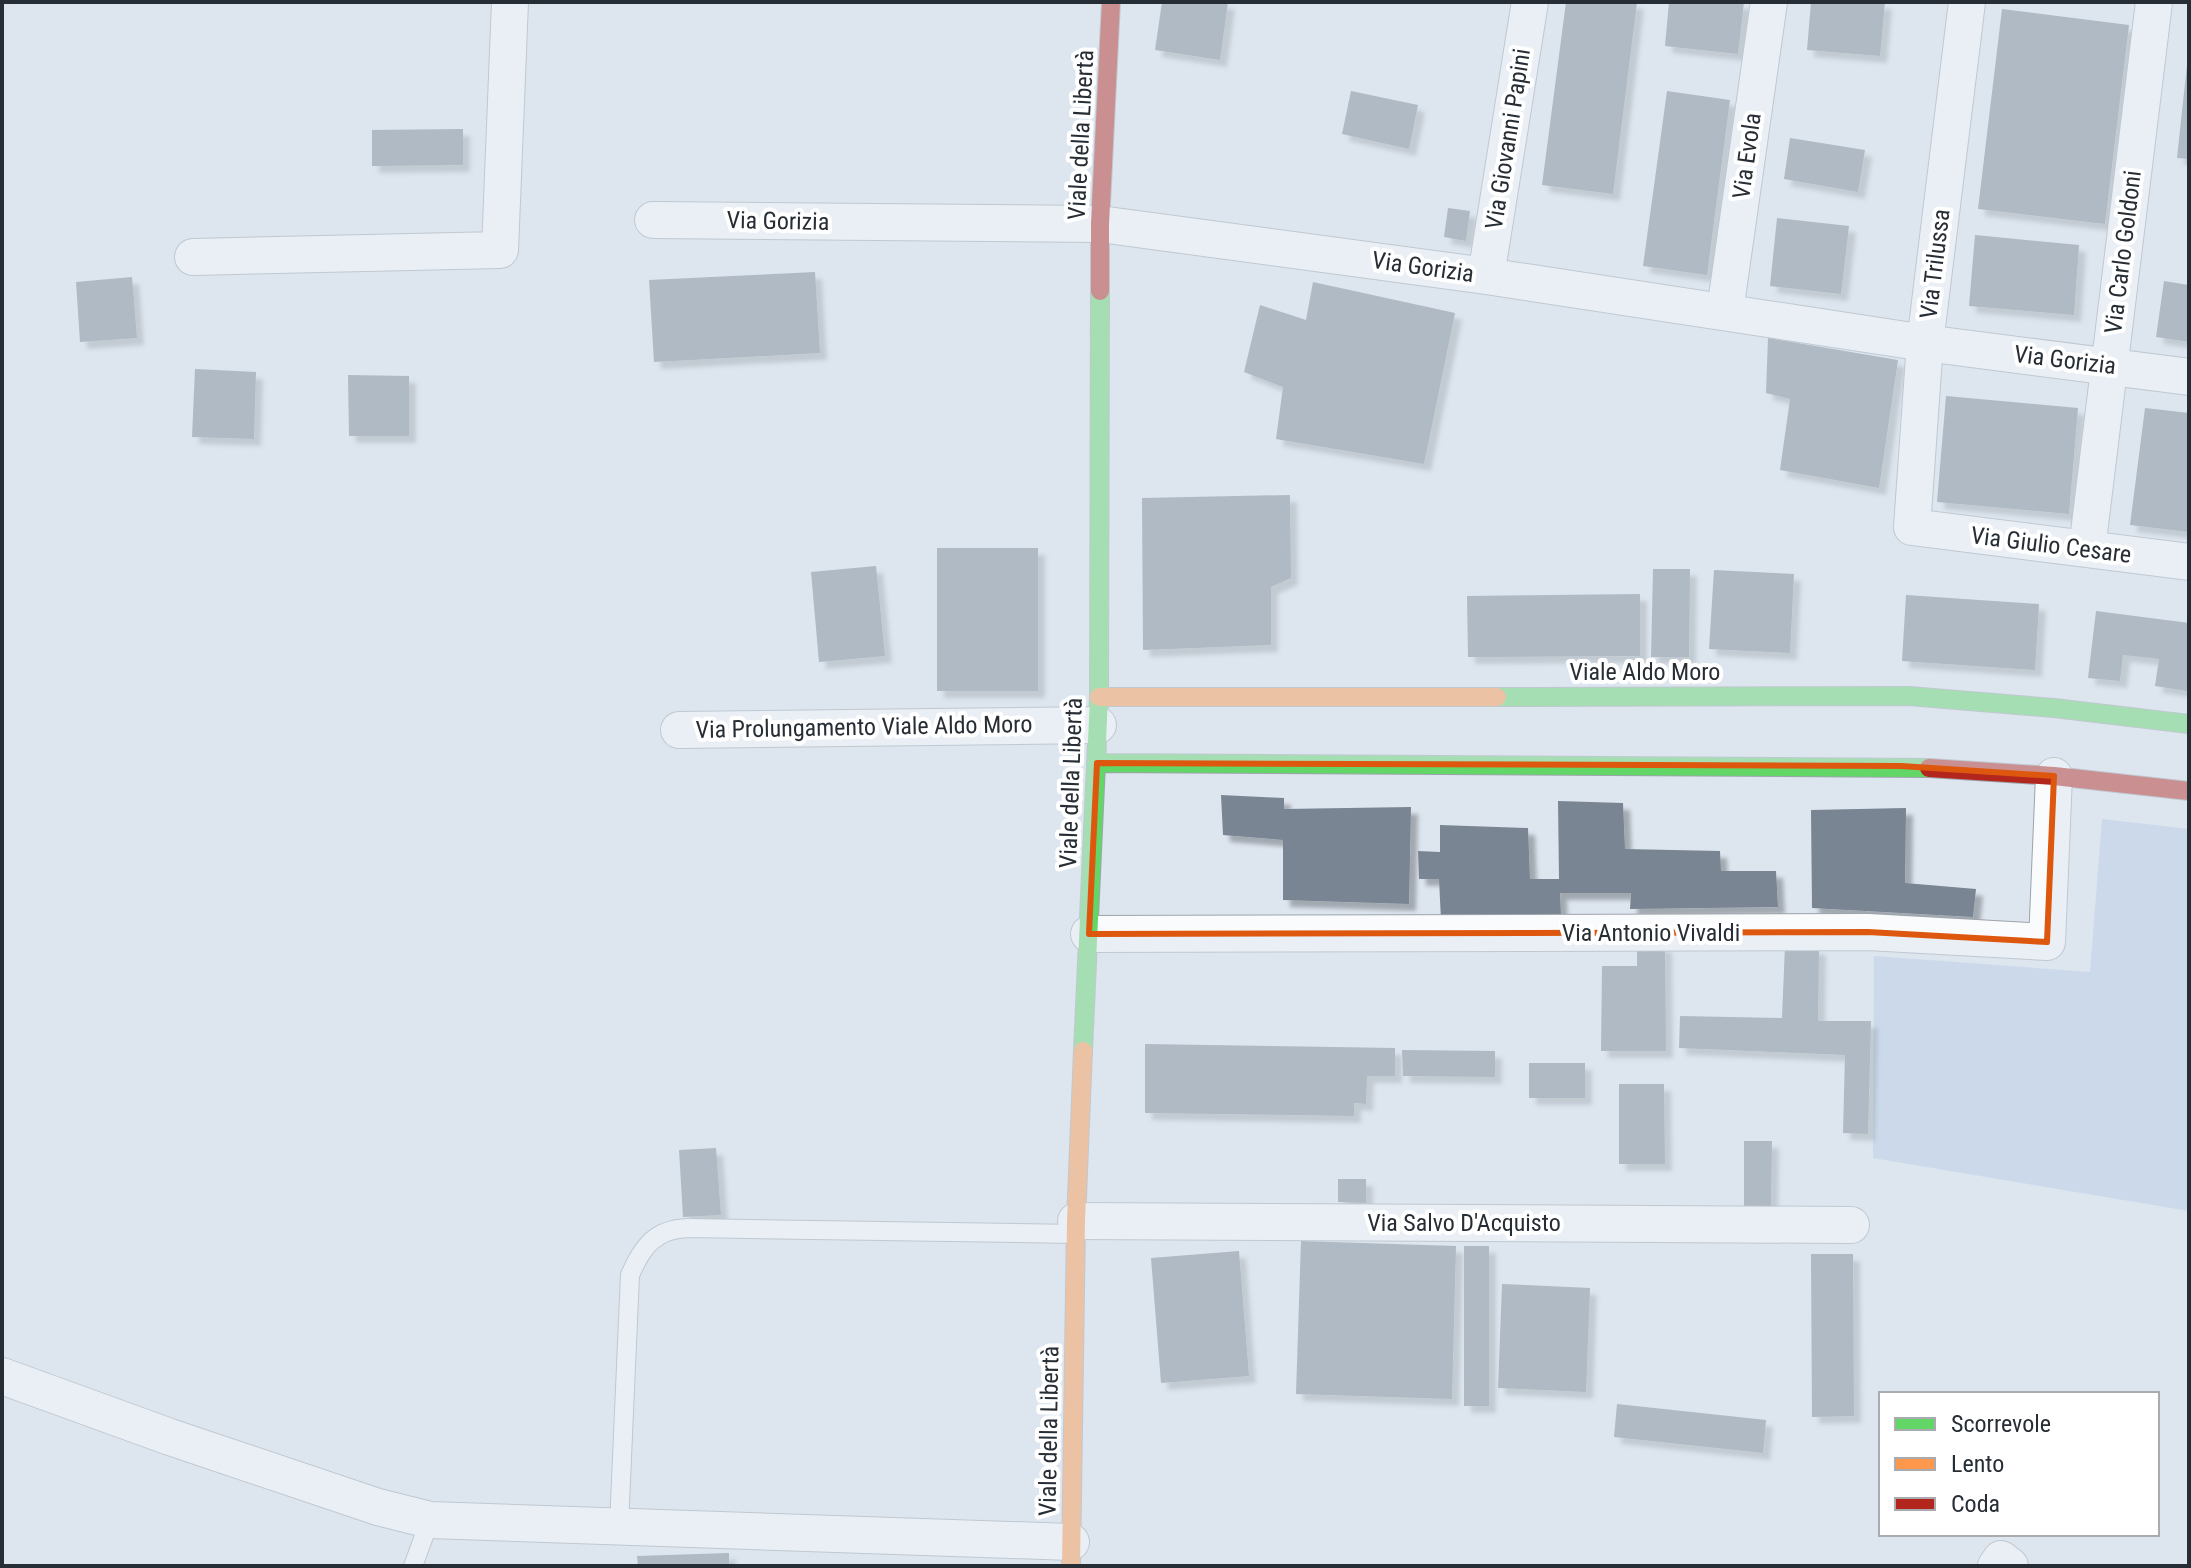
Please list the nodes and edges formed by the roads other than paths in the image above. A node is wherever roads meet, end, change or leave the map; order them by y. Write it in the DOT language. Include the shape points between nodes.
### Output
graph roads {
  1 [pos="510,2"];
  2 [pos="1111,2"];
  3 [pos="1530,2"];
  4 [pos="1769,2"];
  5 [pos="1967,2"];
  6 [pos="2154,2"];
  7 [pos="653,220"];
  8 [pos="1100,224"];
  9 [pos="193,257"];
  10 [pos="1486,276"];
  11 [pos="1725,311"];
  12 [pos="1925,343"];
  13 [pos="2109,365"];
  14 [pos="2189,377"];
  15 [pos="1912,527"];
  16 [pos="2087,549"];
  17 [pos="2189,562"];
  18 [pos="1098,711"];
  19 [pos="2189,724"];
  20 [pos="679,730"];
  21 [pos="1097,763"];
  22 [pos="2054,776"];
  23 [pos="2189,791"];
  24 [pos="1089,934"];
  25 [pos="1851,1225"];
  26 [pos="1076,1228"];
  27 [pos="2,1376"];
  28 [pos="430,1520"];
  29 [pos="619,1526"];
  30 [pos="1071,1554"];
  31 [pos="413,1566"];
  32 [pos="1996,1566"];
  33 [pos="2010,1566"];
  1 -- 9 [label="street" via="500,250"];
  2 -- 8 [label="street, Viale della Libertà"];
  3 -- 10 [label="street, Via Giovanni Papini"];
  4 -- 11 [label="street, Via Evola"];
  5 -- 12 [label="street, Via Trilussa"];
  6 -- 13 [label="street, Via Carlo Goldoni"];
  7 -- 8 [label="street, Via Gorizia"];
  8 -- 10 [label="street, Via Gorizia"];
  8 -- 18 [label="street, Viale della Libertà"];
  10 -- 11 [label="street, Via Gorizia"];
  11 -- 12 [label="street, Via Gorizia"];
  12 -- 13 [label="street, Via Gorizia"];
  12 -- 15 [label="street, Via Trilussa"];
  13 -- 14 [label="street, Via Gorizia"];
  13 -- 16 [label="street, Via Carlo Goldoni"];
  15 -- 16 [label="street, Via Giulio Cesare"];
  16 -- 17 [label="street, Via Giulio Cesare"];
  18 -- 19 [label="street, Viale Aldo Moro" via="1909,696"];
  18 -- 20 [label="street, Via Prolungamento Viale Aldo Moro"];
  18 -- 21 [label="street, Viale della Libertà"];
  21 -- 22 [label="street" via="1901,766"];
  21 -- 24 [label="street, Viale della Libertà"];
  22 -- 23 [label="street"];
  22 -- 24 [label="street, Via Antonio Vivaldi" via="2047,942 1868,932"];
  24 -- 26 [label="street, Viale della Libertà"];
  25 -- 26 [label="street, Via Salvo D'Acquisto"];
  26 -- 29 [label="lane" via="672,1228 653,1240 630,1275"];
  26 -- 30 [label="street, Viale della Libertà"];
  27 -- 28 [label="street" via="363,1502"];
  28 -- 29 [label="street"];
  28 -- 31 [label="lane"];
  29 -- 30 [label="street"];
  32 -- 33 [label="street" via="2001,1559"];
}
